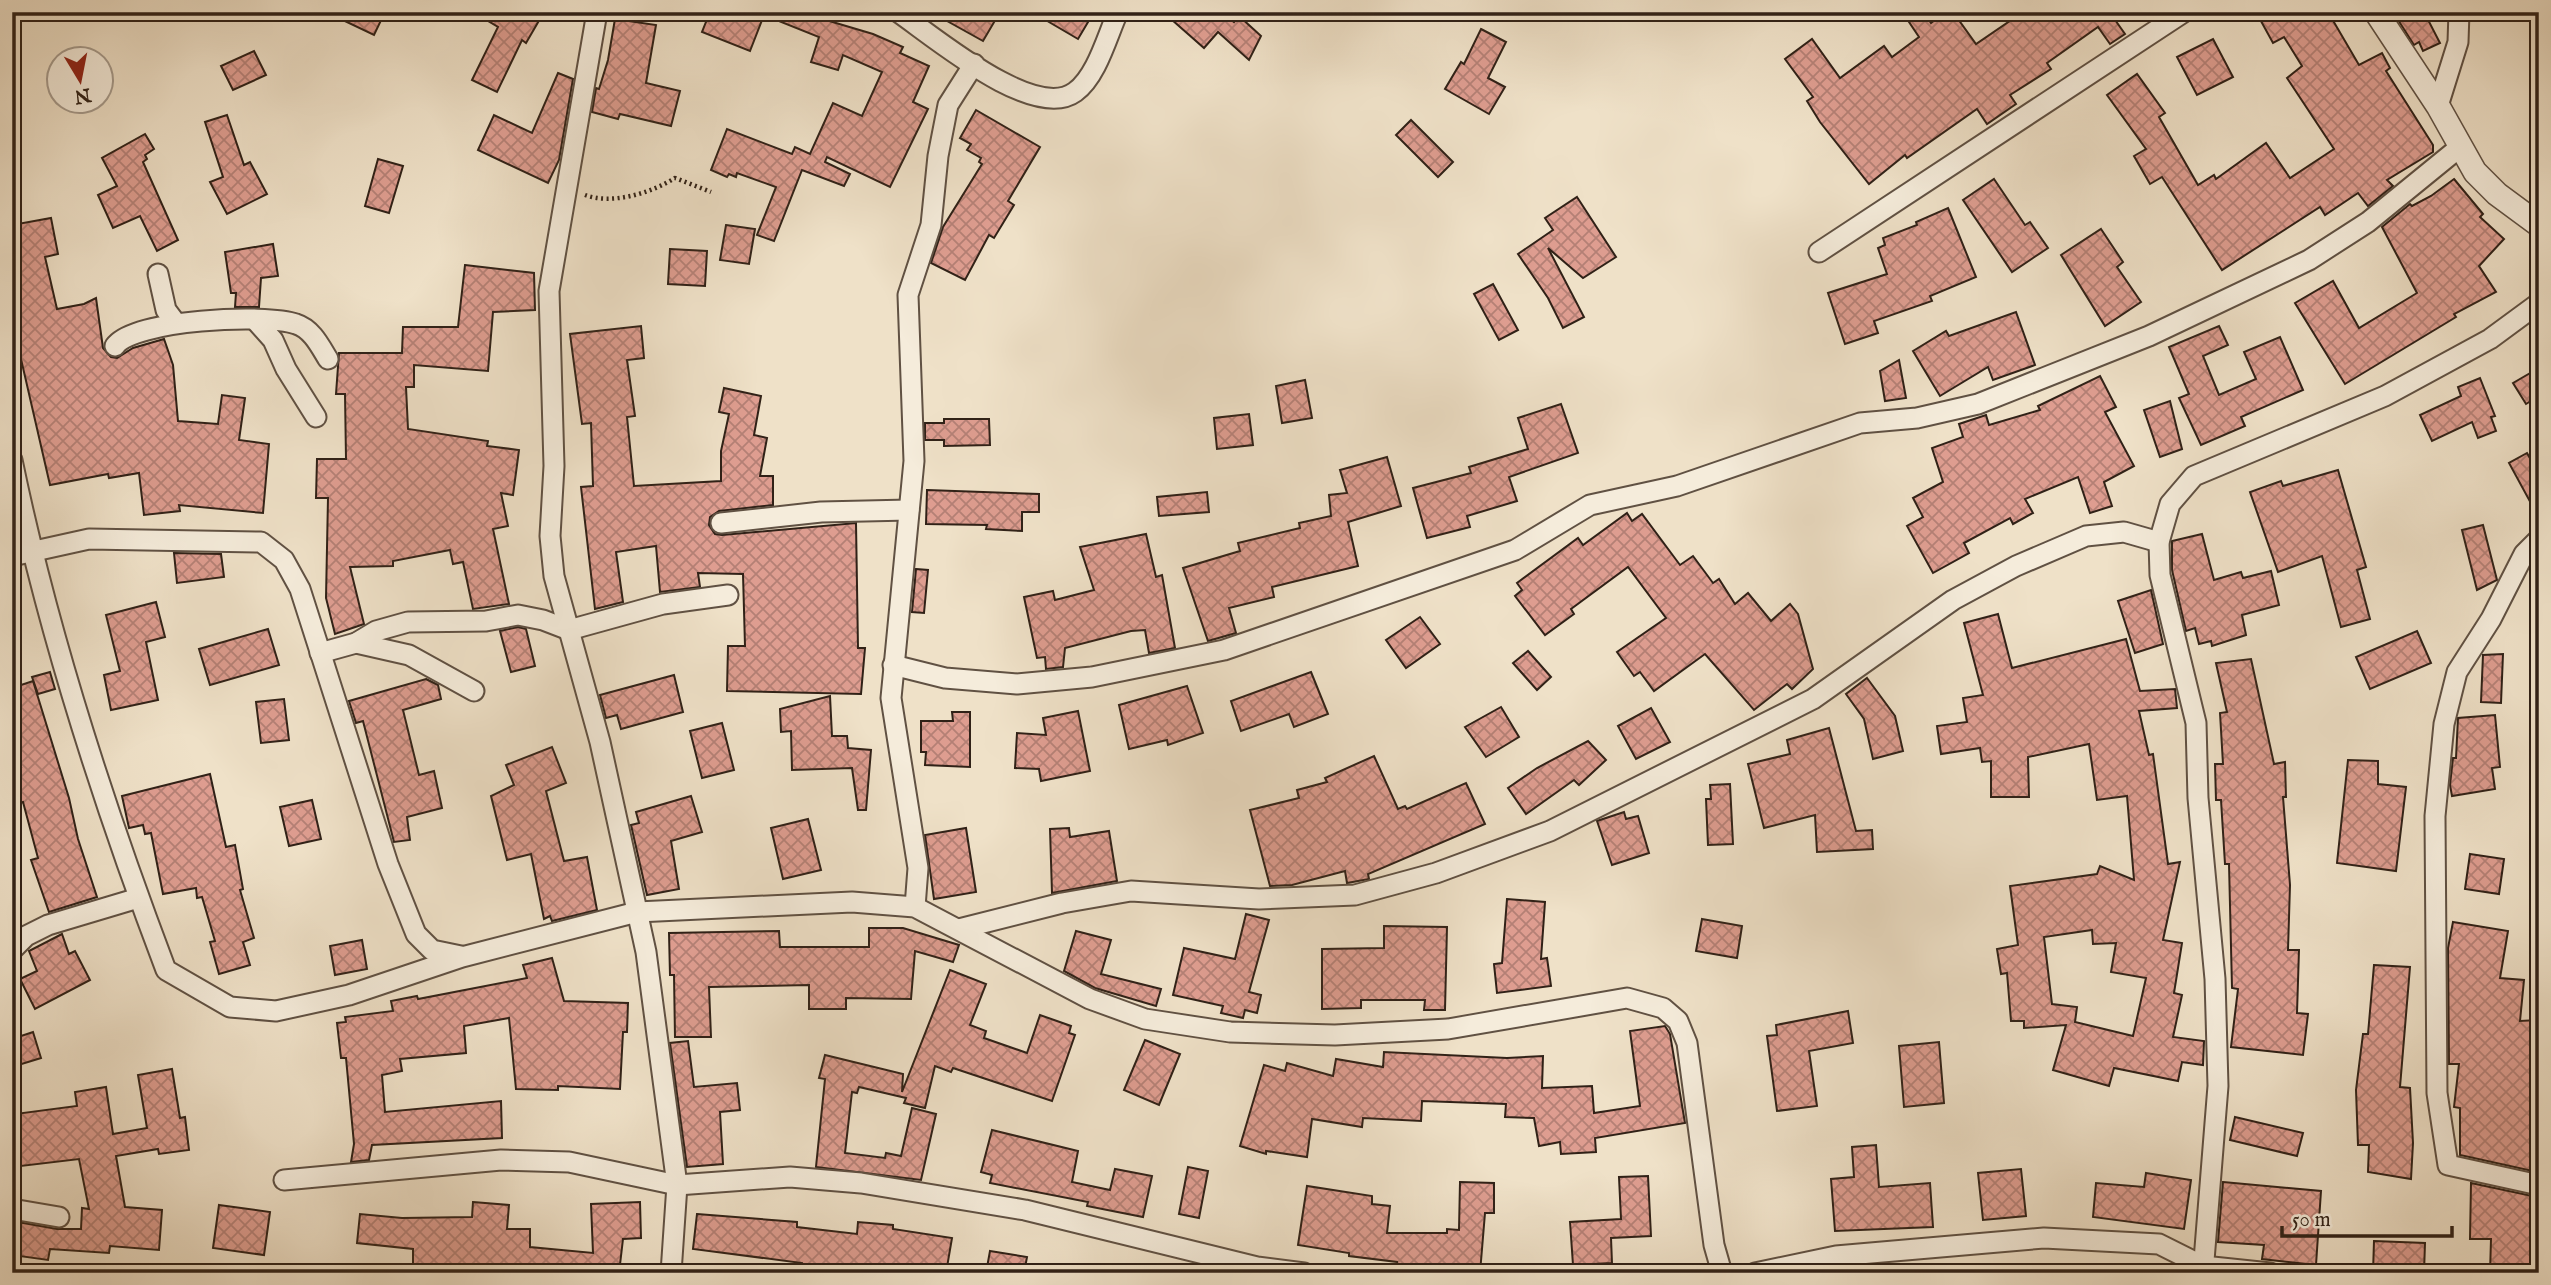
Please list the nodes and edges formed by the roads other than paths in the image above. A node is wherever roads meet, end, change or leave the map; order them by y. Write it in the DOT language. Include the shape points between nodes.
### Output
graph roads {
  1 [pos="597,12"];
  2 [pos="898,12"];
  3 [pos="1118,12"];
  4 [pos="2184,12"];
  5 [pos="2376,12"];
  6 [pos="2459,12"];
  7 [pos="974,64"];
  8 [pos="2438,106"];
  9 [pos="2460,147"];
  10 [pos="2539,225"];
  11 [pos="1819,252"];
  12 [pos="158,274"];
  13 [pos="2539,303"];
  14 [pos="256,321"];
  15 [pos="175,322"];
  16 [pos="115,346"];
  17 [pos="328,359"];
  18 [pos="316,417"];
  19 [pos="12,460"];
  20 [pos="909,510"];
  21 [pos="721,523"];
  22 [pos="2539,539"];
  23 [pos="2159,542"];
  24 [pos="21,553"];
  25 [pos="728,595"];
  26 [pos="569,630"];
  27 [pos="356,643"];
  28 [pos="320,653"];
  29 [pos="893,665"];
  30 [pos="474,691"];
  31 [pos="135,899"];
  32 [pos="915,907"];
  33 [pos="637,912"];
  34 [pos="959,929"];
  35 [pos="12,950"];
  36 [pos="463,957"];
  37 [pos="284,1180"];
  38 [pos="677,1185"];
  39 [pos="2539,1185"];
  40 [pos="12,1209"];
  41 [pos="59,1217"];
  42 [pos="2203,1270"];
  43 [pos="671,1273"];
  44 [pos="1304,1273"];
  45 [pos="1722,1273"];
  46 [pos="1755,1273"];
  47 [pos="2270,1273"];
  1 -- 26 [label="street" via="550,291 554,466 550,536 554,576"];
  2 -- 7 [label="street"];
  3 -- 7 [label="street" via="1095,63 1073,93 1051,99 1026,94"];
  4 -- 11 [label="street"];
  5 -- 8 [label="street"];
  6 -- 8 [label="street" via="2458,42"];
  7 -- 20 [label="street" via="948,105 931,225 908,295 914,437"];
  8 -- 9 [label="street"];
  9 -- 10 [label="street" via="2497,194"];
  9 -- 29 [label="street" via="2368,222 2309,260 2149,336 1978,404 1917,418 1860,423 1677,486 1590,505 1515,550 1224,650 1092,677 1017,684 945,678"];
  12 -- 15 [label="street" via="166,310"];
  13 -- 23 [label="street" via="2490,339 2385,397 2194,476 2170,504"];
  14 -- 15 [label="street"];
  14 -- 17 [label="street" via="298,324 316,338"];
  14 -- 18 [label="street" via="273,340"];
  15 -- 16 [label="street" via="123,338"];
  19 -- 24 [label="street"];
  20 -- 21 [label="street" via="821,512"];
  20 -- 29 [label="street"];
  22 -- 39 [label="street" via="2524,554 2491,619 2456,672 2444,724 2435,830 2437,1093 2448,1165"];
  23 -- 34 [label="street" via="2124,532 2086,536 2016,566 1952,600 1813,699 1549,831 1436,873 1355,895 1259,900 1131,891"];
  23 -- 42 [label="street" via="2160,575 2196,723 2198,798 2215,979 2218,1086"];
  24 -- 28 [label="street" via="89,539 261,542 284,560 300,589"];
  24 -- 36 [label="street" via="166,970 230,1007 276,1011 349,995"];
  25 -- 26 [label="street" via="663,604"];
  26 -- 27 [label="street" via="518,615 486,621 408,622 376,631"];
  26 -- 33 [label="street" via="600,743"];
  27 -- 28 [label="street"];
  27 -- 30 [label="street" via="409,655"];
  28 -- 36 [label="street" via="388,864 416,933 432,950"];
  29 -- 32 [label="street" via="891,698 918,868"];
  31 -- 35 [label="street" via="48,925 26,936"];
  32 -- 33 [label="street" via="787,902"];
  32 -- 34 [label="street"];
  33 -- 36 [label="street"];
  33 -- 38 [label="street"];
  34 -- 45 [label="street" via="1090,999 1145,1019 1230,1032 1335,1035 1448,1029 1627,998 1663,1008 1678,1021 1687,1043 1714,1245"];
  37 -- 38 [label="street" via="501,1160 569,1162"];
  38 -- 43 [label="street"];
  38 -- 44 [label="street" via="790,1177 922,1190 1025,1210 1257,1267"];
  40 -- 41 [label="street"];
  42 -- 46 [label="street" via="2159,1244 2044,1238 1836,1256"];
  42 -- 47 [label="street"];
}
